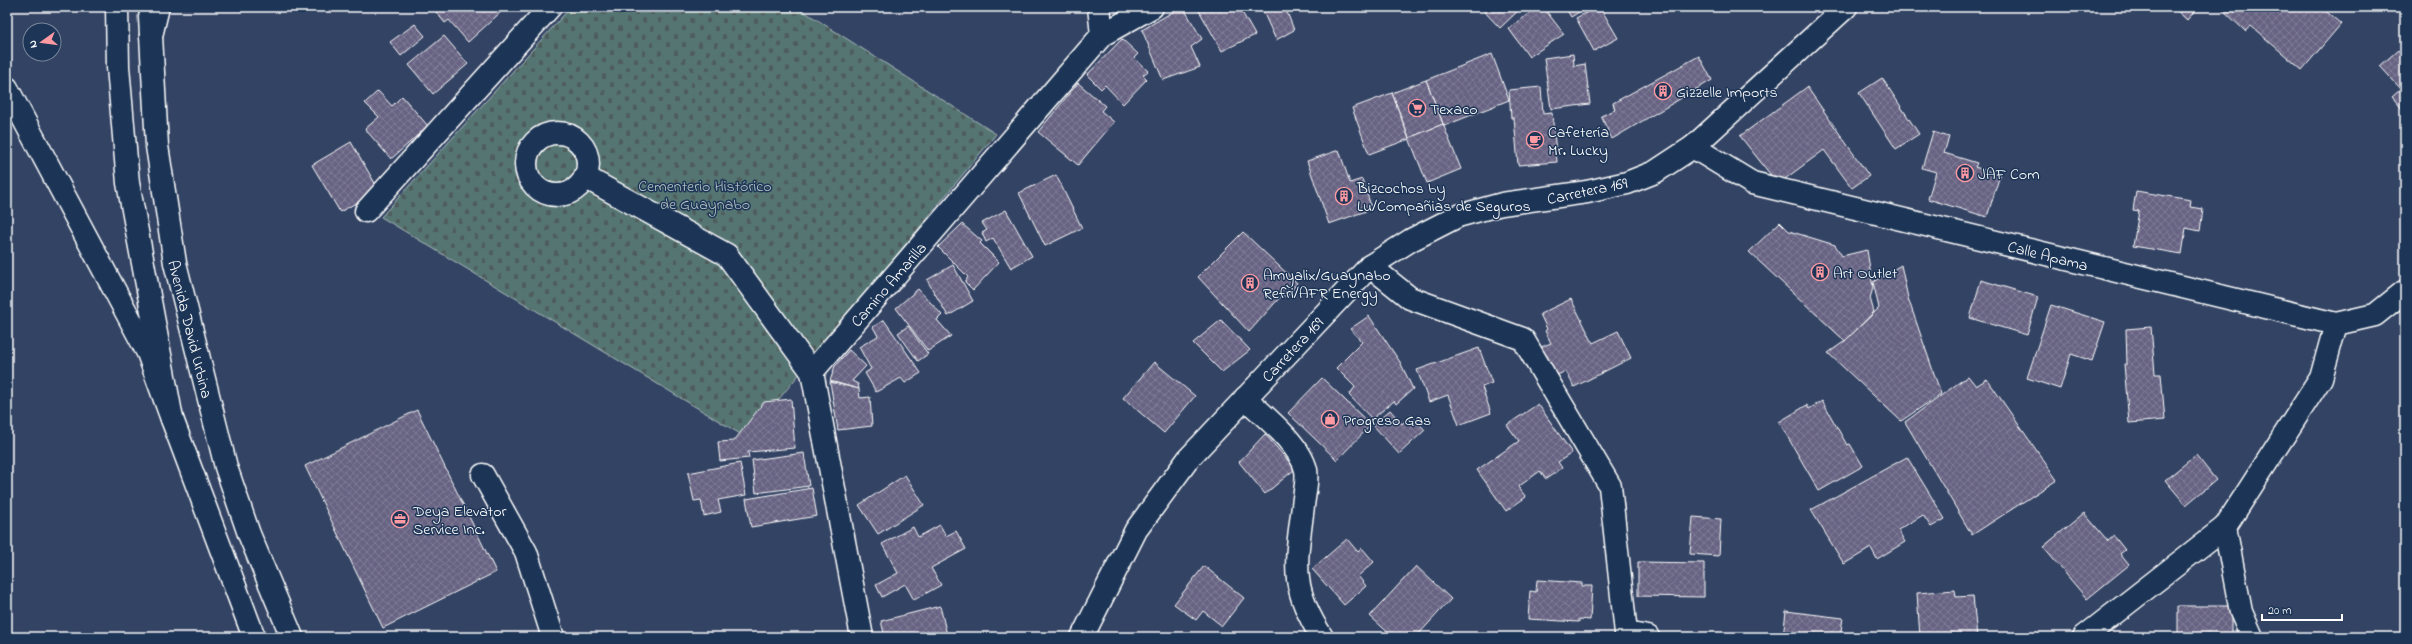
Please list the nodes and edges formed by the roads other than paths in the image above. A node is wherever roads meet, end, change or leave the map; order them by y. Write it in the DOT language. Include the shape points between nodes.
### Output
graph roads {
  1 [pos="117,7"];
  2 [pos="150,7"];
  3 [pos="158,7"];
  4 [pos="550,7"];
  5 [pos="1099,7"];
  6 [pos="1152,7"];
  7 [pos="1846,7"];
  8 [pos="1102,34"];
  9 [pos="151,36"];
  10 [pos="7,88"];
  11 [pos="1693,147"];
  12 [pos="585,177"];
  13 [pos="366,212"];
  14 [pos="1370,266"];
  15 [pos="2405,291"];
  16 [pos="2336,324"];
  17 [pos="812,372"];
  18 [pos="1246,398"];
  19 [pos="172,419"];
  20 [pos="483,475"];
  21 [pos="2225,527"];
  22 [pos="550,636"];
  23 [pos="254,637"];
  24 [pos="292,637"];
  25 [pos="862,637"];
  26 [pos="1082,637"];
  27 [pos="1322,637"];
  28 [pos="1648,637"];
  29 [pos="2084,637"];
  30 [pos="2252,637"];
  1 -- 19 [label="main road, Avenida David Urbina" via="118,67 128,183"];
  2 -- 9 [label="main road, Avenida David Urbina"];
  3 -- 9 [label="main road"];
  4 -- 13 [label="main road"];
  5 -- 8 [label="main road"];
  6 -- 8 [label="main road, Camino Amarilla"];
  7 -- 11 [label="main road, Carretera 169"];
  8 -- 17 [label="main road, Camino Amarilla"];
  9 -- 24 [label="main road, Avenida David Urbina" via="157,146 174,263 226,467 249,534"];
  10 -- 19 [label="main road" via="148,353"];
  11 -- 14 [label="main road, Carretera 169" via="1656,172 1627,183 1587,192 1502,204 1458,216 1411,240"];
  11 -- 16 [label="main road, Calle Apama" via="1752,183"];
  12 -- 17 [label="main road" via="727,255"];
  14 -- 18 [label="main road, Carretera 169"];
  14 -- 28 [label="main road" via="1410,298 1523,339 1610,486 1626,634"];
  15 -- 16 [label="main road, Calle Apama" via="2375,316"];
  16 -- 21 [label="main road" via="2321,378"];
  17 -- 25 [label="main road"];
  18 -- 26 [label="main road, Carretera 169" via="1189,458 1136,530"];
  18 -- 27 [label="main road" via="1300,455 1306,470 1296,549 1297,582 1307,614"];
  19 -- 23 [label="main road, Avenida David Urbina"];
  20 -- 22 [label="main road" via="526,552"];
  21 -- 29 [label="main road"];
  21 -- 30 [label="main road" via="2241,612"];
}
